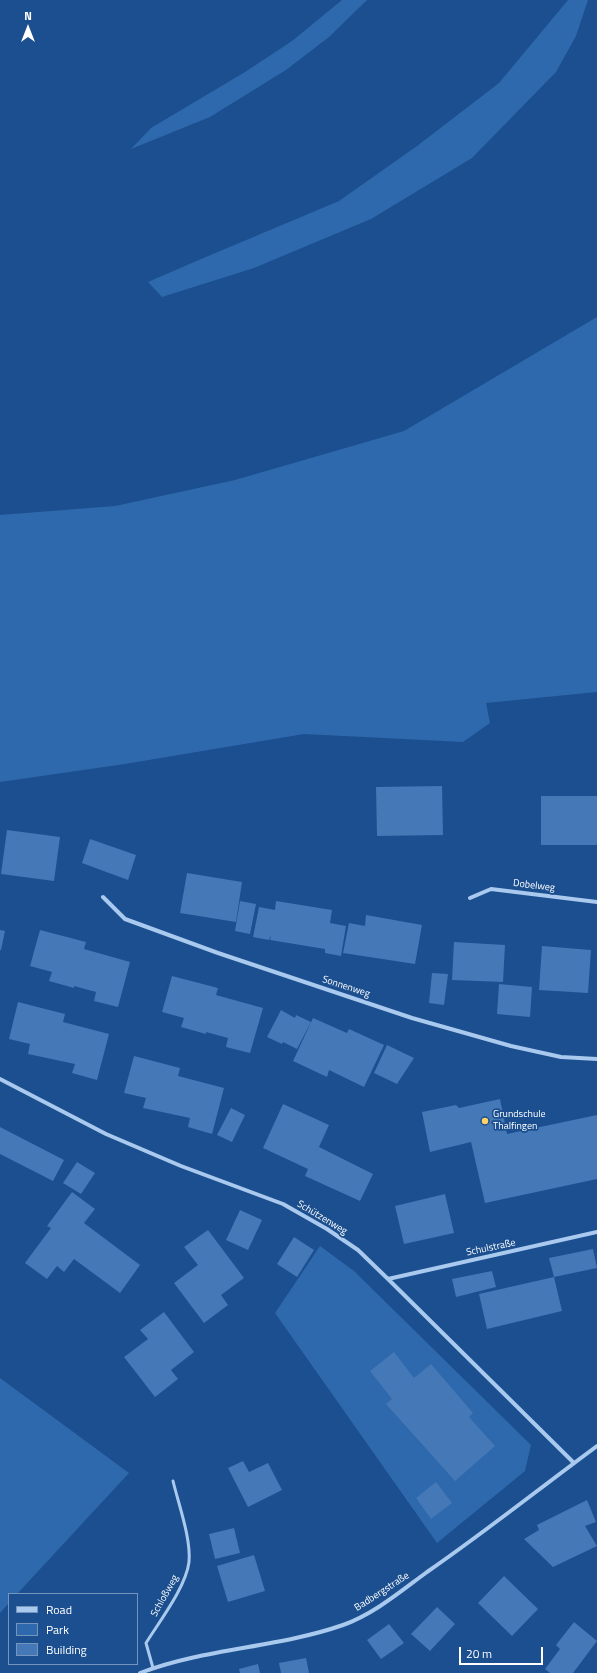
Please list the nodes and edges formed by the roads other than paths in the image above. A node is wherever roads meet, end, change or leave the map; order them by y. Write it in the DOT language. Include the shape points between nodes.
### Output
graph roads {
  1 [pos="103,897"];
  2 [pos="470,898"];
  3 [pos="597,902"];
  4 [pos="597,1059"];
  5 [pos="0,1079"];
  6 [pos="597,1232"];
  7 [pos="388,1278"];
  8 [pos="597,1446"];
  9 [pos="574,1463"];
  10 [pos="173,1481"];
  11 [pos="153,1668"];
  12 [pos="140,1673"];
  1 -- 4 [label="street, Sonnenweg" via="125,919 412,1018 561,1057"];
  2 -- 3 [label="street, Dobelweg" via="491,889"];
  5 -- 7 [label="street, Schützenweg" via="106,1134 181,1166 283,1204 358,1250"];
  6 -- 7 [label="street, Schulstraße"];
  7 -- 9 [label="street, Schützenweg"];
  8 -- 9 [label="street, Badbergstraße"];
  9 -- 11 [label="street, Badbergstraße" via="475,1539 370,1612 316,1633"];
  10 -- 11 [label="lane, Schloßweg" via="187,1536 189,1563 184,1580 146,1643"];
  11 -- 12 [label="street, Badbergstraße"];
}
